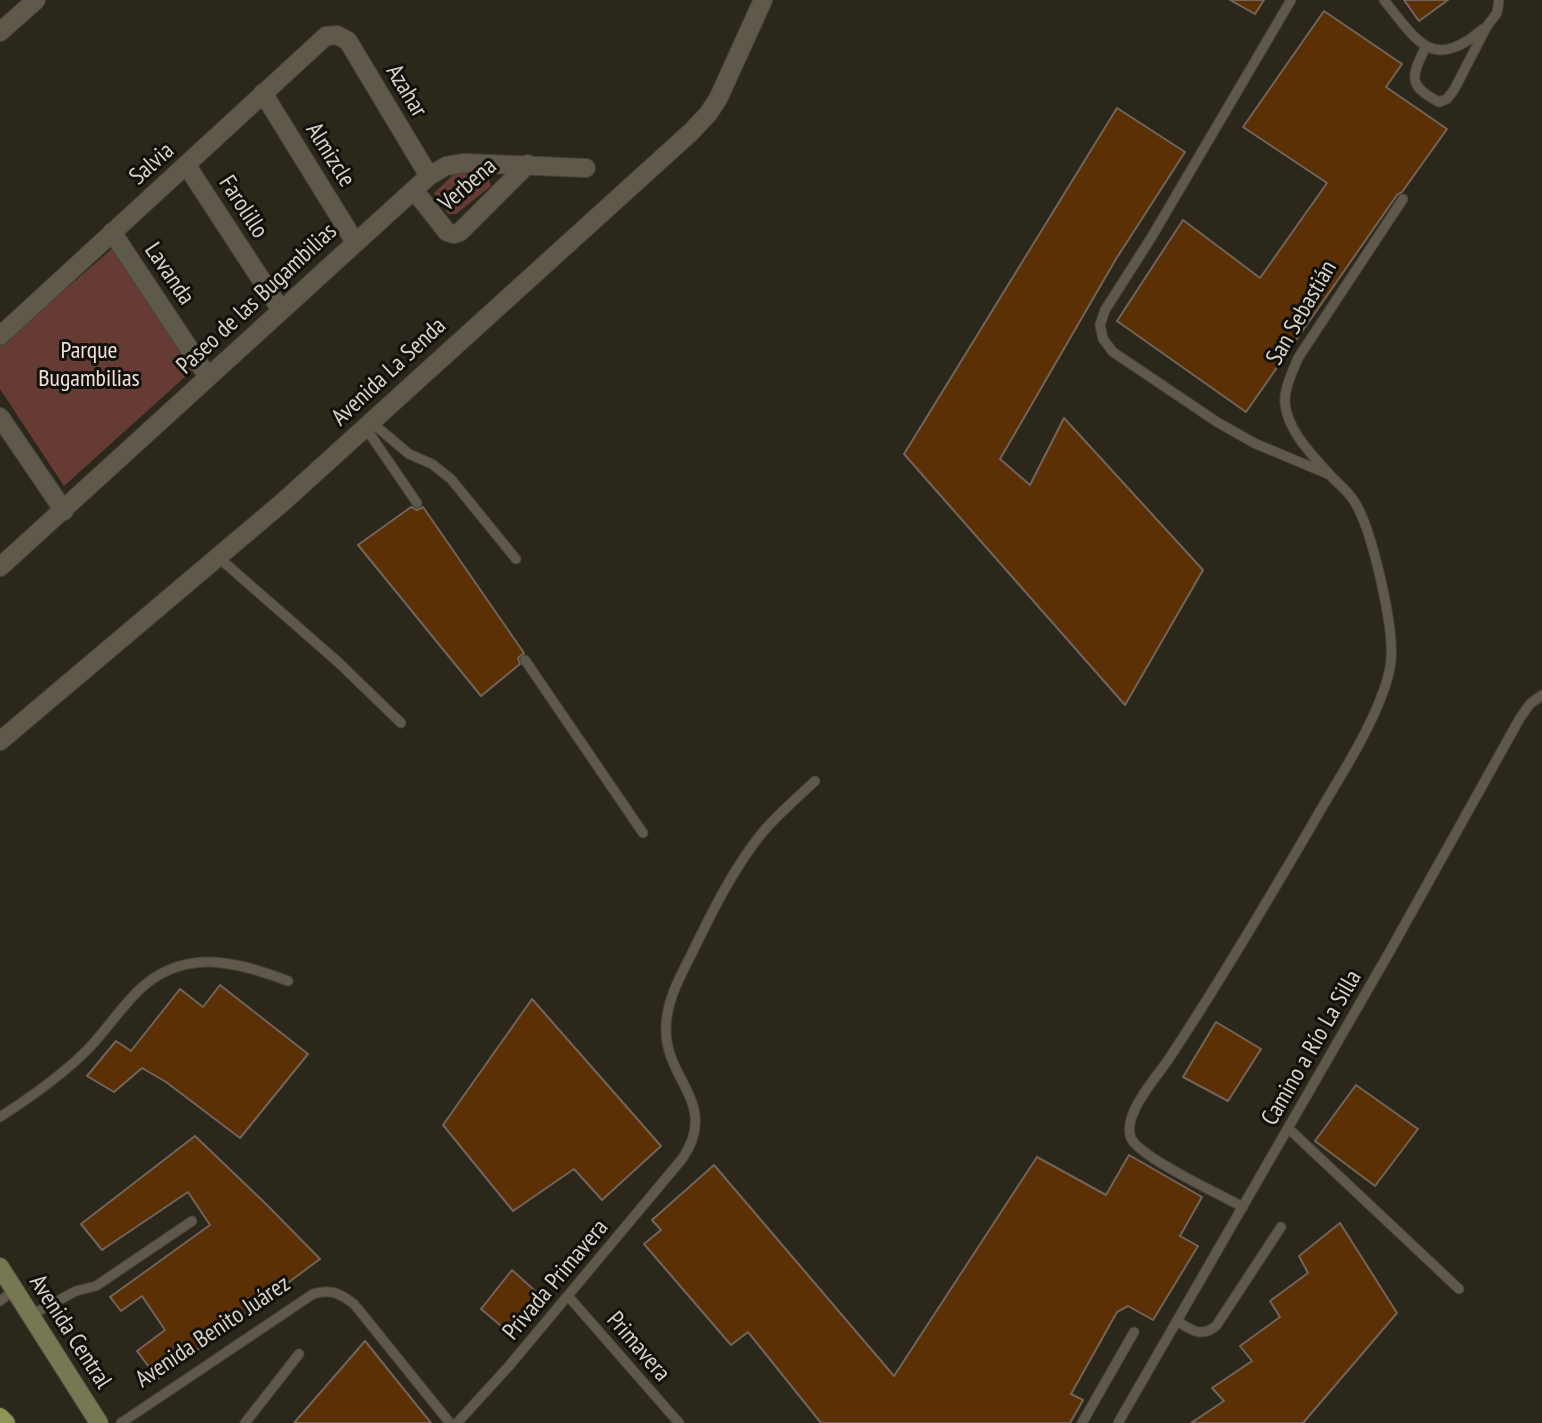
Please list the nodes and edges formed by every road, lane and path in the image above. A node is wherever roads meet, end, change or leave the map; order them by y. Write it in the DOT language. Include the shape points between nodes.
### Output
graph roads {
  1 [pos="36,0"];
  2 [pos="763,0"];
  3 [pos="1291,0"];
  4 [pos="1384,0"];
  5 [pos="1499,0"];
  6 [pos="1487,26"];
  7 [pos="0,32"];
  8 [pos="338,35"];
  9 [pos="1426,46"];
  10 [pos="263,93"];
  11 [pos="528,164"];
  12 [pos="187,166"];
  13 [pos="586,168"];
  14 [pos="429,176"];
  15 [pos="414,190"];
  16 [pos="1403,199"];
  17 [pos="112,232"];
  18 [pos="355,242"];
  19 [pos="281,310"];
  20 [pos="0,336"];
  21 [pos="208,377"];
  22 [pos="0,416"];
  23 [pos="368,425"];
  24 [pos="1329,474"];
  25 [pos="417,503"];
  26 [pos="64,511"];
  27 [pos="218,556"];
  28 [pos="516,559"];
  29 [pos="0,567"];
  30 [pos="525,660"];
  31 [pos="1542,695"];
  32 [pos="401,723"];
  33 [pos="0,741"];
  34 [pos="815,780"];
  35 [pos="643,833"];
  36 [pos="288,981"];
  37 [pos="0,1117"];
  38 [pos="1288,1128"];
  39 [pos="1243,1207"];
  40 [pos="192,1221"];
  41 [pos="1280,1227"];
  42 [pos="0,1267"];
  43 [pos="1459,1289"];
  44 [pos="15,1290"];
  45 [pos="568,1296"];
  46 [pos="0,1301"];
  47 [pos="31,1315"];
  48 [pos="1177,1321"];
  49 [pos="1134,1332"];
  50 [pos="299,1354"];
  51 [pos="0,1417"];
  52 [pos="6,1423"];
  53 [pos="99,1423"];
  54 [pos="121,1423"];
  55 [pos="245,1423"];
  56 [pos="450,1423"];
  57 [pos="457,1423"];
  58 [pos="679,1423"];
  59 [pos="1082,1423"];
  60 [pos="1118,1423"];
  1 -- 7 [label="street"];
  2 -- 23 [label="street, Avenida La Senda" via="708,114"];
  3 -- 24 [label="lane" via="1100,325 1113,352 1217,422"];
  4 -- 9 [label="lane"];
  5 -- 6 [label="lane" via="1497,13"];
  6 -- 9 [label="lane" via="1453,50"];
  6 -- 9 [label="lane" via="1454,90 1439,102 1416,87 1414,78"];
  8 -- 10 [label="street, Salvia" via="326,36"];
  8 -- 14 [label="street, Azahar" via="348,41"];
  10 -- 12 [label="street, Salvia"];
  10 -- 18 [label="street, Almizcle"];
  11 -- 13 [label="street, Paseo de las Bugambilias"];
  11 -- 14 [label="street, Paseo de las Bugambilias" via="465,163 446,166"];
  11 -- 15 [label="street, Verbena" via="454,234 447,232"];
  12 -- 17 [label="street, Salvia"];
  12 -- 19 [label="street, Farolillo"];
  14 -- 15 [label="street, Paseo de las Bugambilias"];
  15 -- 18 [label="street, Paseo de las Bugambilias"];
  16 -- 24 [label="lane, San Sebastián" via="1298,358 1289,381 1285,403 1290,422"];
  17 -- 20 [label="street, Salvia"];
  17 -- 21 [label="street, Lavanda"];
  18 -- 19 [label="street, Paseo de las Bugambilias"];
  19 -- 21 [label="street, Paseo de las Bugambilias"];
  21 -- 26 [label="street, Paseo de las Bugambilias"];
  22 -- 26 [label="street"];
  23 -- 25 [label="lane"];
  23 -- 27 [label="street, Avenida La Senda"];
  23 -- 28 [label="lane" via="452,479"];
  24 -- 39 [label="lane, San Sebastián" via="1354,500 1365,522 1386,604 1391,662 1378,705 1292,858 1130,1120 1130,1137 1144,1154"];
  26 -- 29 [label="street, Paseo de las Bugambilias"];
  27 -- 32 [label="lane"];
  27 -- 33 [label="street, Avenida La Senda"];
  30 -- 35 [label="lane"];
  31 -- 38 [label="lane, Camino a Río La Silla" via="1520,718"];
  34 -- 45 [label="lane, Privada Primavera" via="750,848 706,924 669,1003 666,1032 696,1116 693,1140"];
  36 -- 37 [label="lane" via="226,962 199,961 171,968 136,992 88,1049 51,1082"];
  38 -- 39 [label="lane, Camino a Río La Silla"];
  38 -- 43 [label="lane"];
  39 -- 48 [label="lane, Camino a Río La Silla"];
  40 -- 47 [label="lane" via="96,1286 76,1290"];
  41 -- 48 [label="lane" via="1216,1326 1199,1334"];
  42 -- 44 [label="main road, Avenida Central"];
  44 -- 46 [label="lane"];
  44 -- 47 [label="main road, Avenida Central"];
  45 -- 57 [label="lane, Privada Primavera"];
  45 -- 58 [label="lane, Primavera"];
  47 -- 53 [label="main road, Avenida Central"];
  48 -- 60 [label="lane, Camino a Río La Silla"];
  49 -- 59 [label="lane"];
  50 -- 55 [label="lane"];
  51 -- 52 [label="main road"];
  54 -- 56 [label="lane, Avenida Benito Juárez" via="323,1290 354,1304"];
}
